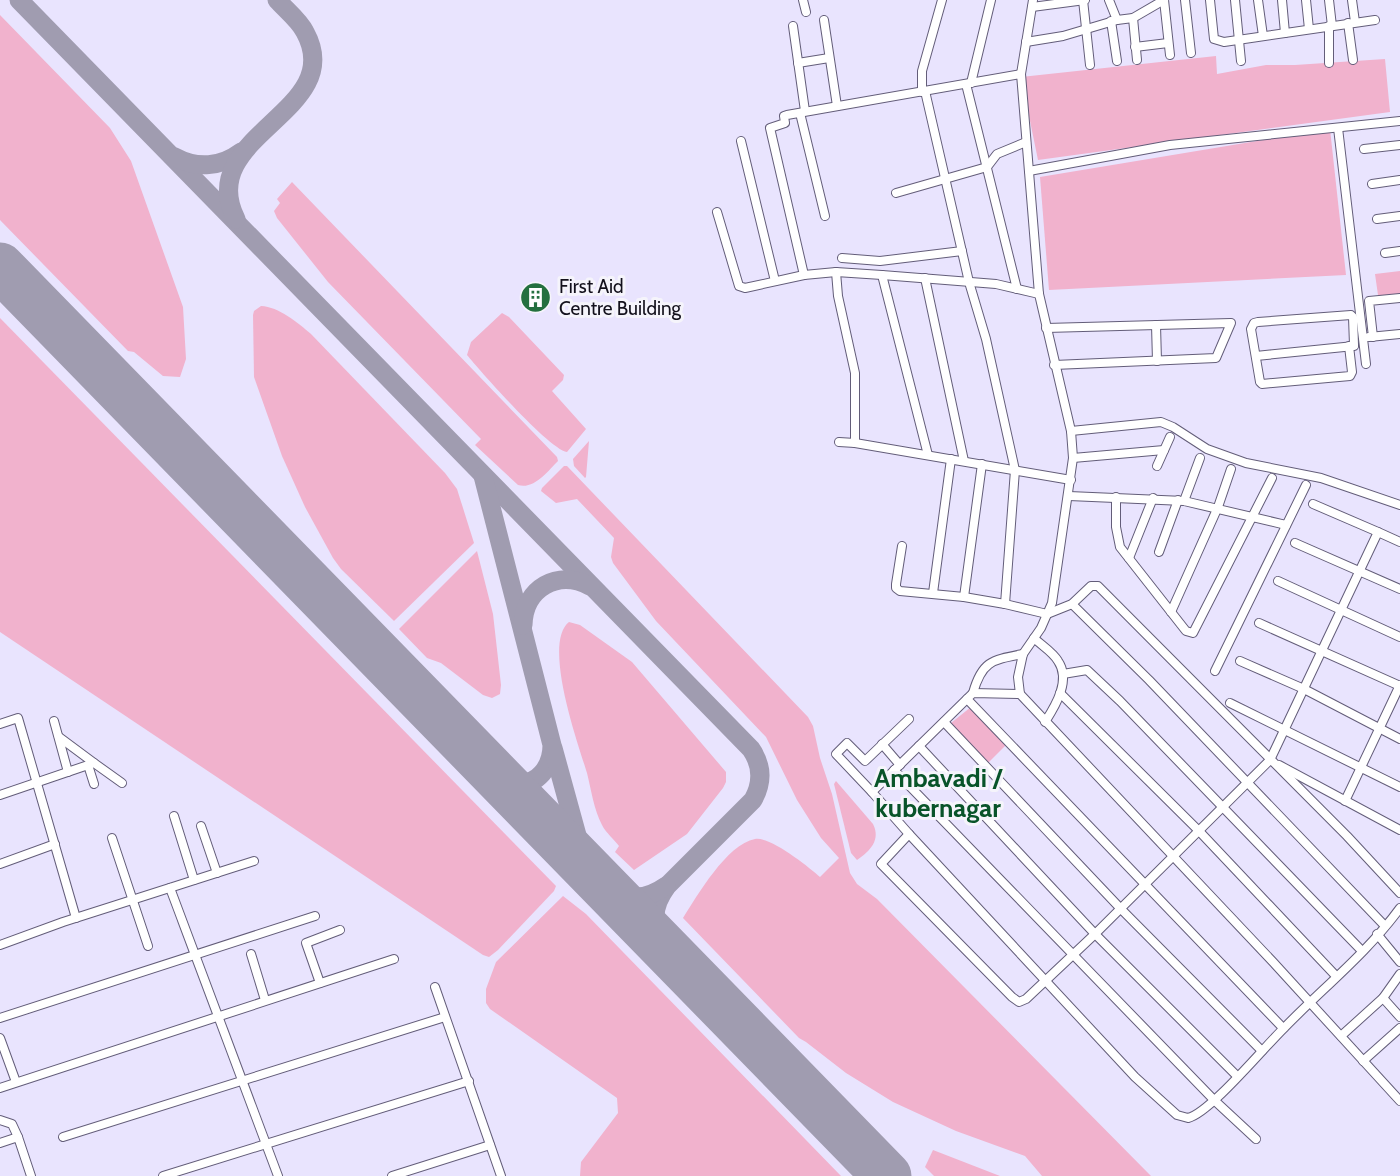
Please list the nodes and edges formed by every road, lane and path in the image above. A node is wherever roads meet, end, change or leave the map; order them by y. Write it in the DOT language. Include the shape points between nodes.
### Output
graph roads {
  1 [pos="803,0"];
  2 [pos="942,0"];
  3 [pos="991,0"];
  4 [pos="1084,0"];
  5 [pos="1109,0"];
  6 [pos="1164,0"];
  7 [pos="1185,0"];
  8 [pos="1210,0"];
  9 [pos="1235,0"];
  10 [pos="1258,0"];
  11 [pos="1282,0"];
  12 [pos="1306,0"];
  13 [pos="1329,0"];
  14 [pos="1352,0"];
  15 [pos="1033,4"];
  16 [pos="806,12"];
  17 [pos="1133,18"];
  18 [pos="824,20"];
  19 [pos="1375,20"];
  20 [pos="1114,21"];
  21 [pos="1352,23"];
  22 [pos="793,26"];
  23 [pos="1330,26"];
  24 [pos="1309,29"];
  25 [pos="1086,30"];
  26 [pos="1285,33"];
  27 [pos="1263,36"];
  28 [pos="1239,39"];
  29 [pos="1026,42"];
  30 [pos="1168,43"];
  31 [pos="1135,47"];
  32 [pos="1191,53"];
  33 [pos="1170,55"];
  34 [pos="829,58"];
  35 [pos="1137,60"];
  36 [pos="1353,60"];
  37 [pos="1116,61"];
  38 [pos="1241,61"];
  39 [pos="798,63"];
  40 [pos="1329,63"];
  41 [pos="1090,65"];
  42 [pos="1021,74"];
  43 [pos="969,83"];
  44 [pos="923,92"];
  45 [pos="837,106"];
  46 [pos="803,112"];
  47 [pos="1400,121"];
  48 [pos="1338,128"];
  49 [pos="741,141"];
  50 [pos="1027,142"];
  51 [pos="1400,145"];
  52 [pos="1364,149"];
  53 [pos="986,167"];
  54 [pos="1029,171"];
  55 [pos="945,180"];
  56 [pos="1400,180"];
  57 [pos="1372,184"];
  58 [pos="896,193"];
  59 [pos="717,212"];
  60 [pos="825,216"];
  61 [pos="1400,216"];
  62 [pos="1377,219"];
  63 [pos="962,251"];
  64 [pos="1400,251"];
  65 [pos="1385,253"];
  66 [pos="842,258"];
  67 [pos="836,272"];
  68 [pos="804,275"];
  69 [pos="882,275"];
  70 [pos="925,278"];
  71 [pos="775,281"];
  72 [pos="969,282"];
  73 [pos="1017,289"];
  74 [pos="1039,294"];
  75 [pos="1400,298"];
  76 [pos="1156,325"];
  77 [pos="1046,328"];
  78 [pos="1400,334"];
  79 [pos="1373,337"];
  80 [pos="1358,343"];
  81 [pos="1256,356"];
  82 [pos="1157,361"];
  83 [pos="1366,364"];
  84 [pos="1054,365"];
  85 [pos="1070,431"];
  86 [pos="1170,437"];
  87 [pos="839,442"];
  88 [pos="855,443"];
  89 [pos="1164,450"];
  90 [pos="928,455"];
  91 [pos="951,458"];
  92 [pos="1073,458"];
  93 [pos="1200,458"];
  94 [pos="964,461"];
  95 [pos="982,464"];
  96 [pos="1157,466"];
  97 [pos="1231,469"];
  98 [pos="1015,470"];
  99 [pos="1272,478"];
  100 [pos="1072,480"];
  101 [pos="1306,485"];
  102 [pos="1069,496"];
  103 [pos="1116,497"];
  104 [pos="1153,498"];
  105 [pos="1181,500"];
  106 [pos="1313,504"];
  107 [pos="1400,505"];
  108 [pos="1218,507"];
  109 [pos="1254,516"];
  110 [pos="1286,525"];
  111 [pos="1378,532"];
  112 [pos="1400,542"];
  113 [pos="1295,543"];
  114 [pos="902,546"];
  115 [pos="1160,552"];
  116 [pos="1129,558"];
  117 [pos="1360,572"];
  118 [pos="1278,581"];
  119 [pos="1400,589"];
  120 [pos="933,593"];
  121 [pos="964,597"];
  122 [pos="1005,604"];
  123 [pos="1072,604"];
  124 [pos="1342,610"];
  125 [pos="1171,612"];
  126 [pos="1047,614"];
  127 [pos="1259,623"];
  128 [pos="1400,637"];
  129 [pos="1034,638"];
  130 [pos="1323,650"];
  131 [pos="1023,654"];
  132 [pos="1240,661"];
  133 [pos="1215,671"];
  134 [pos="1063,674"];
  135 [pos="1400,686"];
  136 [pos="1304,690"];
  137 [pos="1060,693"];
  138 [pos="1020,694"];
  139 [pos="970,696"];
  140 [pos="1230,703"];
  141 [pos="909,719"];
  142 [pos="54,721"];
  143 [pos="944,722"];
  144 [pos="1045,722"];
  145 [pos="0,724"];
  146 [pos="1285,729"];
  147 [pos="1378,729"];
  148 [pos="59,737"];
  149 [pos="1400,739"];
  150 [pos="882,744"];
  151 [pos="919,746"];
  152 [pos="1270,760"];
  153 [pos="91,764"];
  154 [pos="897,767"];
  155 [pos="1362,768"];
  156 [pos="68,772"];
  157 [pos="37,781"];
  158 [pos="1248,782"];
  159 [pos="122,783"];
  160 [pos="94,784"];
  161 [pos="1400,787"];
  162 [pos="872,792"];
  163 [pos="0,795"];
  164 [pos="1345,801"];
  165 [pos="1222,808"];
  166 [pos="174,816"];
  167 [pos="201,826"];
  168 [pos="1400,830"];
  169 [pos="1199,831"];
  170 [pos="909,834"];
  171 [pos="112,838"];
  172 [pos="55,844"];
  173 [pos="1173,857"];
  174 [pos="254,861"];
  175 [pos="0,864"];
  176 [pos="217,873"];
  177 [pos="194,880"];
  178 [pos="1146,884"];
  179 [pos="170,888"];
  180 [pos="1400,893"];
  181 [pos="132,900"];
  182 [pos="1400,908"];
  183 [pos="1121,909"];
  184 [pos="316,916"];
  185 [pos="76,918"];
  186 [pos="1385,926"];
  187 [pos="340,930"];
  188 [pos="1095,934"];
  189 [pos="1377,934"];
  190 [pos="0,945"];
  191 [pos="148,946"];
  192 [pos="1362,951"];
  193 [pos="194,954"];
  194 [pos="251,954"];
  195 [pos="1073,954"];
  196 [pos="394,959"];
  197 [pos="1400,962"];
  198 [pos="1400,974"];
  199 [pos="1336,976"];
  200 [pos="1046,979"];
  201 [pos="320,982"];
  202 [pos="435,987"];
  203 [pos="1383,998"];
  204 [pos="265,1000"];
  205 [pos="1310,1003"];
  206 [pos="217,1015"];
  207 [pos="445,1017"];
  208 [pos="1400,1017"];
  209 [pos="0,1018"];
  210 [pos="1283,1028"];
  211 [pos="1400,1028"];
  212 [pos="1341,1036"];
  213 [pos="0,1038"];
  214 [pos="1262,1051"];
  215 [pos="1363,1061"];
  216 [pos="1237,1076"];
  217 [pos="242,1081"];
  218 [pos="469,1081"];
  219 [pos="16,1082"];
  220 [pos="0,1087"];
  221 [pos="1214,1100"];
  222 [pos="1400,1101"];
  223 [pos="0,1120"];
  224 [pos="18,1137"];
  225 [pos="63,1138"];
  226 [pos="1256,1139"];
  227 [pos="1,1140"];
  228 [pos="266,1144"];
  229 [pos="490,1145"];
  230 [pos="169,1175"];
  231 [pos="31,1176"];
  232 [pos="278,1176"];
  233 [pos="392,1176"];
  234 [pos="501,1176"];
  1 -- 16 [label="street"];
  2 -- 44 [label="street" via="922,71"];
  3 -- 43 [label="street"];
  4 -- 15 [label="street"];
  4 -- 25 [label="street"];
  5 -- 20 [label="street"];
  6 -- 17 [label="street"];
  6 -- 30 [label="street"];
  7 -- 32 [label="street"];
  8 -- 28 [label="street" via="1214,39"];
  9 -- 28 [label="street"];
  10 -- 27 [label="street"];
  11 -- 26 [label="street"];
  12 -- 24 [label="street"];
  13 -- 23 [label="street"];
  14 -- 21 [label="street"];
  15 -- 29 [label="street"];
  17 -- 20 [label="street"];
  17 -- 31 [label="street"];
  18 -- 34 [label="street"];
  19 -- 21 [label="street"];
  20 -- 25 [label="street"];
  20 -- 37 [label="street"];
  21 -- 23 [label="street"];
  21 -- 36 [label="street"];
  22 -- 39 [label="street"];
  23 -- 24 [label="street"];
  23 -- 40 [label="street"];
  24 -- 26 [label="street"];
  25 -- 29 [label="street"];
  25 -- 41 [label="street"];
  26 -- 27 [label="street"];
  27 -- 28 [label="street"];
  28 -- 38 [label="street"];
  29 -- 42 [label="street"];
  30 -- 31 [label="street"];
  30 -- 33 [label="street"];
  31 -- 35 [label="street"];
  34 -- 39 [label="street"];
  34 -- 45 [label="street"];
  39 -- 46 [label="street"];
  42 -- 43 [label="street"];
  42 -- 50 [label="street"];
  43 -- 44 [label="street"];
  43 -- 53 [label="street"];
  44 -- 45 [label="street"];
  44 -- 55 [label="street"];
  45 -- 46 [label="street"];
  46 -- 60 [label="street"];
  46 -- 68 [label="street" via="784,116 785,122 770,128"];
  47 -- 48 [label="street"];
  48 -- 54 [label="street" via="1170,145"];
  48 -- 80 [label="street"];
  49 -- 71 [label="street"];
  50 -- 53 [label="street" via="997,154"];
  50 -- 54 [label="street"];
  51 -- 52 [label="street"];
  53 -- 55 [label="street"];
  53 -- 73 [label="street"];
  54 -- 74 [label="street"];
  55 -- 58 [label="street"];
  55 -- 63 [label="street"];
  56 -- 57 [label="street"];
  59 -- 71 [label="street" via="739,286"];
  61 -- 62 [label="street"];
  63 -- 66 [label="street" via="880,261"];
  63 -- 72 [label="street"];
  64 -- 65 [label="street"];
  67 -- 68 [label="street"];
  67 -- 69 [label="street"];
  67 -- 88 [label="street" via="855,373"];
  68 -- 71 [label="street"];
  69 -- 70 [label="street"];
  69 -- 90 [label="street"];
  70 -- 72 [label="street"];
  70 -- 94 [label="street"];
  72 -- 73 [label="street"];
  72 -- 98 [label="street"];
  73 -- 74 [label="street"];
  74 -- 77 [label="street"];
  75 -- 79 [label="street" via="1369,301"];
  76 -- 77 [label="street"];
  76 -- 82 [label="street"];
  76 -- 82 [label="street" via="1231,323 1216,358"];
  77 -- 84 [label="street"];
  78 -- 79 [label="street"];
  79 -- 80 [label="street"];
  80 -- 81 [label="street"];
  80 -- 81 [label="street" via="1347,377 1262,384"];
  80 -- 81 [label="street" via="1351,315 1258,322 1251,329"];
  80 -- 83 [label="street"];
  82 -- 84 [label="street"];
  84 -- 85 [label="street"];
  85 -- 92 [label="street"];
  85 -- 107 [label="street" via="1161,422 1220,454 1321,478"];
  86 -- 89 [label="street"];
  87 -- 88 [label="street"];
  88 -- 90 [label="street"];
  89 -- 92 [label="street"];
  89 -- 96 [label="street"];
  90 -- 91 [label="street"];
  91 -- 94 [label="street"];
  91 -- 120 [label="street"];
  92 -- 100 [label="street"];
  93 -- 105 [label="street"];
  94 -- 95 [label="street"];
  95 -- 98 [label="street"];
  95 -- 121 [label="street"];
  97 -- 108 [label="street"];
  98 -- 100 [label="street"];
  98 -- 122 [label="street"];
  99 -- 109 [label="street"];
  100 -- 102 [label="street"];
  101 -- 110 [label="street"];
  102 -- 103 [label="street"];
  102 -- 126 [label="street"];
  103 -- 104 [label="street"];
  103 -- 116 [label="street" via="1117,538"];
  104 -- 105 [label="street"];
  104 -- 116 [label="street"];
  105 -- 108 [label="street"];
  105 -- 115 [label="street"];
  106 -- 111 [label="street"];
  108 -- 109 [label="street"];
  108 -- 125 [label="street"];
  109 -- 110 [label="street"];
  109 -- 125 [label="street" via="1193,633"];
  110 -- 133 [label="street"];
  111 -- 112 [label="street"];
  111 -- 117 [label="street"];
  113 -- 117 [label="street"];
  114 -- 120 [label="street" via="896,588"];
  116 -- 125 [label="street"];
  117 -- 119 [label="street"];
  117 -- 124 [label="street"];
  118 -- 124 [label="street"];
  120 -- 121 [label="street"];
  121 -- 122 [label="street"];
  122 -- 126 [label="street"];
  123 -- 126 [label="street"];
  123 -- 152 [label="street" via="1091,586 1098,586"];
  123 -- 158 [label="street"];
  124 -- 128 [label="street"];
  124 -- 130 [label="street"];
  126 -- 129 [label="street"];
  127 -- 130 [label="street"];
  129 -- 131 [label="street"];
  129 -- 134 [label="street" via="1058,660"];
  130 -- 135 [label="street"];
  130 -- 136 [label="street"];
  131 -- 138 [label="street"];
  131 -- 139 [label="street" via="989,664 979,673"];
  132 -- 136 [label="street"];
  134 -- 137 [label="street"];
  134 -- 165 [label="street" via="1087,670"];
  135 -- 147 [label="street"];
  136 -- 146 [label="street"];
  136 -- 147 [label="street"];
  137 -- 144 [label="street"];
  137 -- 169 [label="street"];
  138 -- 139 [label="street"];
  138 -- 144 [label="street"];
  139 -- 143 [label="street"];
  139 -- 178 [label="street"];
  140 -- 146 [label="street"];
  141 -- 150 [label="street"];
  142 -- 148 [label="street"];
  143 -- 151 [label="street"];
  143 -- 183 [label="street"];
  144 -- 173 [label="street"];
  145 -- 157 [label="street" via="18,718"];
  146 -- 152 [label="street"];
  146 -- 155 [label="street"];
  147 -- 149 [label="street"];
  147 -- 155 [label="street"];
  148 -- 153 [label="street"];
  148 -- 156 [label="street"];
  150 -- 154 [label="street"];
  150 -- 162 [label="street" via="865,761 848,743 836,754"];
  151 -- 154 [label="street"];
  151 -- 188 [label="street"];
  152 -- 158 [label="street"];
  152 -- 164 [label="street"];
  152 -- 180 [label="street"];
  153 -- 156 [label="street"];
  153 -- 159 [label="street"];
  153 -- 160 [label="street"];
  154 -- 162 [label="street"];
  154 -- 195 [label="street"];
  155 -- 161 [label="street"];
  155 -- 164 [label="street"];
  156 -- 157 [label="street"];
  157 -- 163 [label="street"];
  157 -- 172 [label="street"];
  158 -- 165 [label="street"];
  158 -- 186 [label="street"];
  162 -- 170 [label="street"];
  164 -- 168 [label="street"];
  165 -- 169 [label="street"];
  165 -- 192 [label="street"];
  166 -- 177 [label="street"];
  167 -- 176 [label="street"];
  169 -- 173 [label="street"];
  169 -- 199 [label="street"];
  170 -- 200 [label="street"];
  170 -- 200 [label="street" via="881,864 1012,997 1020,1002 1026,999"];
  171 -- 181 [label="street"];
  172 -- 175 [label="street"];
  172 -- 185 [label="street"];
  173 -- 178 [label="street"];
  173 -- 205 [label="street"];
  174 -- 176 [label="street"];
  176 -- 177 [label="street"];
  177 -- 179 [label="street"];
  178 -- 183 [label="street"];
  178 -- 210 [label="street"];
  179 -- 181 [label="street"];
  179 -- 193 [label="street"];
  181 -- 185 [label="street"];
  181 -- 191 [label="street"];
  182 -- 186 [label="street"];
  183 -- 188 [label="street"];
  183 -- 214 [label="street"];
  184 -- 193 [label="street"];
  185 -- 190 [label="street"];
  186 -- 189 [label="street"];
  187 -- 201 [label="street" via="306,943"];
  188 -- 195 [label="street"];
  188 -- 216 [label="street"];
  189 -- 192 [label="street"];
  189 -- 197 [label="street"];
  192 -- 199 [label="street"];
  193 -- 206 [label="street"];
  193 -- 209 [label="street"];
  194 -- 204 [label="street"];
  195 -- 200 [label="street"];
  195 -- 221 [label="street"];
  196 -- 201 [label="street"];
  198 -- 203 [label="street"];
  199 -- 205 [label="street"];
  200 -- 221 [label="street" via="1135,1077 1177,1115 1194,1116"];
  201 -- 204 [label="street"];
  202 -- 207 [label="street"];
  203 -- 208 [label="street"];
  203 -- 212 [label="street"];
  204 -- 206 [label="street"];
  205 -- 210 [label="street"];
  205 -- 212 [label="street"];
  206 -- 217 [label="street"];
  206 -- 219 [label="street"];
  207 -- 217 [label="street"];
  207 -- 218 [label="street"];
  210 -- 214 [label="street"];
  211 -- 215 [label="street"];
  212 -- 215 [label="street"];
  213 -- 219 [label="street"];
  214 -- 216 [label="street"];
  215 -- 222 [label="street"];
  216 -- 221 [label="street"];
  217 -- 225 [label="street"];
  217 -- 228 [label="street"];
  218 -- 228 [label="street"];
  218 -- 229 [label="street"];
  219 -- 220 [label="street"];
  221 -- 226 [label="street"];
  223 -- 224 [label="street" via="12,1124"];
  224 -- 227 [label="street"];
  224 -- 231 [label="street"];
  228 -- 230 [label="street"];
  228 -- 232 [label="street"];
  229 -- 233 [label="street"];
  229 -- 234 [label="street"];
}
